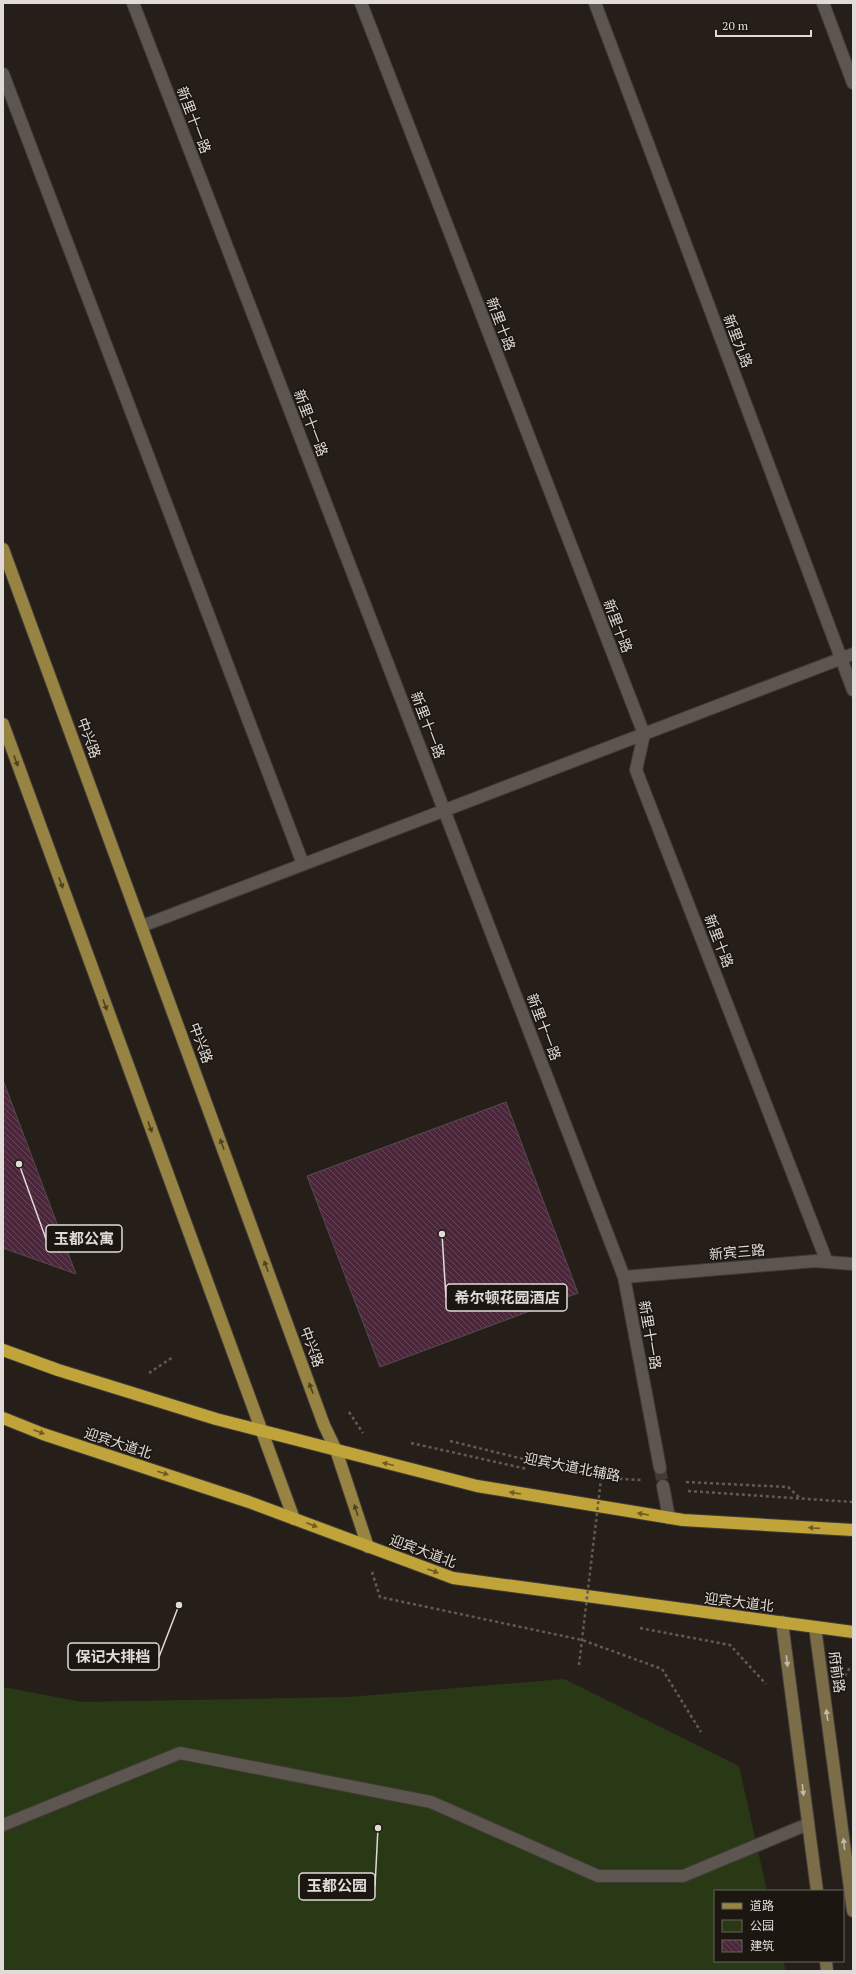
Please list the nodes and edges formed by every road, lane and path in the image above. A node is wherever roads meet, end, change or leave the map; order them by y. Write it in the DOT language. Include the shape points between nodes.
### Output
graph roads {
  1 [pos="133,3"];
  2 [pos="361,3"];
  3 [pos="595,3"];
  4 [pos="823,3"];
  5 [pos="3,74"];
  6 [pos="853,83"];
  7 [pos="3,549"];
  8 [pos="853,654"];
  9 [pos="841,658"];
  10 [pos="853,690"];
  11 [pos="3,724"];
  12 [pos="644,734"];
  13 [pos="445,810"];
  14 [pos="303,864"];
  15 [pos="142,926"];
  16 [pos="827,1262"];
  17 [pos="853,1264"];
  18 [pos="624,1277"];
  19 [pos="3,1350"];
  20 [pos="349,1412"];
  21 [pos="3,1418"];
  22 [pos="260,1431"];
  23 [pos="370,1434"];
  24 [pos="450,1441"];
  25 [pos="408,1443"];
  26 [pos="336,1450"];
  27 [pos="660,1468"];
  28 [pos="529,1469"];
  29 [pos="602,1471"];
  30 [pos="601,1478"];
  31 [pos="648,1480"];
  32 [pos="679,1482"];
  33 [pos="594,1484"];
  34 [pos="602,1486"];
  35 [pos="663,1488"];
  36 [pos="800,1498"];
  37 [pos="853,1502"];
  38 [pos="669,1518"];
  39 [pos="294,1519"];
  40 [pos="853,1530"];
  41 [pos="368,1547"];
  42 [pos="370,1569"];
  43 [pos="782,1622"];
  44 [pos="816,1627"];
  45 [pos="853,1632"];
  46 [pos="582,1640"];
  47 [pos="579,1665"];
  48 [pos="702,1732"];
  49 [pos="808,1824"];
  50 [pos="3,1825"];
  51 [pos="817,1890"];
  52 [pos="853,1910"];
  1 -- 13 [label="street, 新里十一路"];
  2 -- 12 [label="street, 新里十路"];
  3 -- 9 [label="street, 新里九路"];
  4 -- 6 [label="street"];
  5 -- 14 [label="street"];
  7 -- 15 [label="main road, 中兴路"];
  8 -- 9 [label="street"];
  9 -- 10 [label="street, 新里九路"];
  9 -- 12 [label="street"];
  11 -- 22 [label="main road, one-way"];
  12 -- 13 [label="street"];
  12 -- 16 [label="street, 新里十路" via="636,770"];
  13 -- 14 [label="street"];
  13 -- 18 [label="street, 新里十一路"];
  14 -- 15 [label="street"];
  26 -- 15 [label="main road, 中兴路, one-way" via="324,1425"];
  16 -- 17 [label="street, 新宾三路"];
  16 -- 18 [label="street, 新宾三路"];
  18 -- 27 [label="street, 新里十一路"];
  19 -- 22 [label="highway" via="216,1420"];
  20 -- 23 [label="path" via="362,1432"];
  21 -- 39 [label="highway, 迎宾大道北, one-way"];
  22 -- 26 [label="highway"];
  22 -- 39 [label="main road"];
  24 -- 30 [label="path"];
  25 -- 28 [label="path, 迎宾大道北辅路"];
  38 -- 26 [label="highway, one-way" via="477,1486"];
  41 -- 26 [label="main road, 中兴路, one-way"];
  29 -- 30 [label="path, bridge"];
  30 -- 31 [label="path"];
  30 -- 46 [label="path, bridge"];
  32 -- 36 [label="path" via="788,1488"];
  33 -- 34 [label="path, 迎宾大道北辅路"];
  35 -- 36 [label="path"];
  35 -- 38 [label="street"];
  36 -- 37 [label="path"];
  40 -- 38 [label="highway, one-way"];
  39 -- 41 [label="highway, 迎宾大道北, one-way"];
  41 -- 43 [label="highway, 迎宾大道北, one-way" via="453,1578"];
  42 -- 46 [label="path" via="380,1597"];
  43 -- 44 [label="highway, 迎宾大道北"];
  43 -- 49 [label="main road, one-way"];
  44 -- 45 [label="highway, 迎宾大道北"];
  52 -- 44 [label="main road, 府前路, one-way"];
  46 -- 47 [label="path, bridge"];
  46 -- 48 [label="path" via="662,1669"];
  49 -- 50 [label="street" via="683,1876 598,1876 431,1802 180,1754"];
  49 -- 51 [label="main road"];
}
